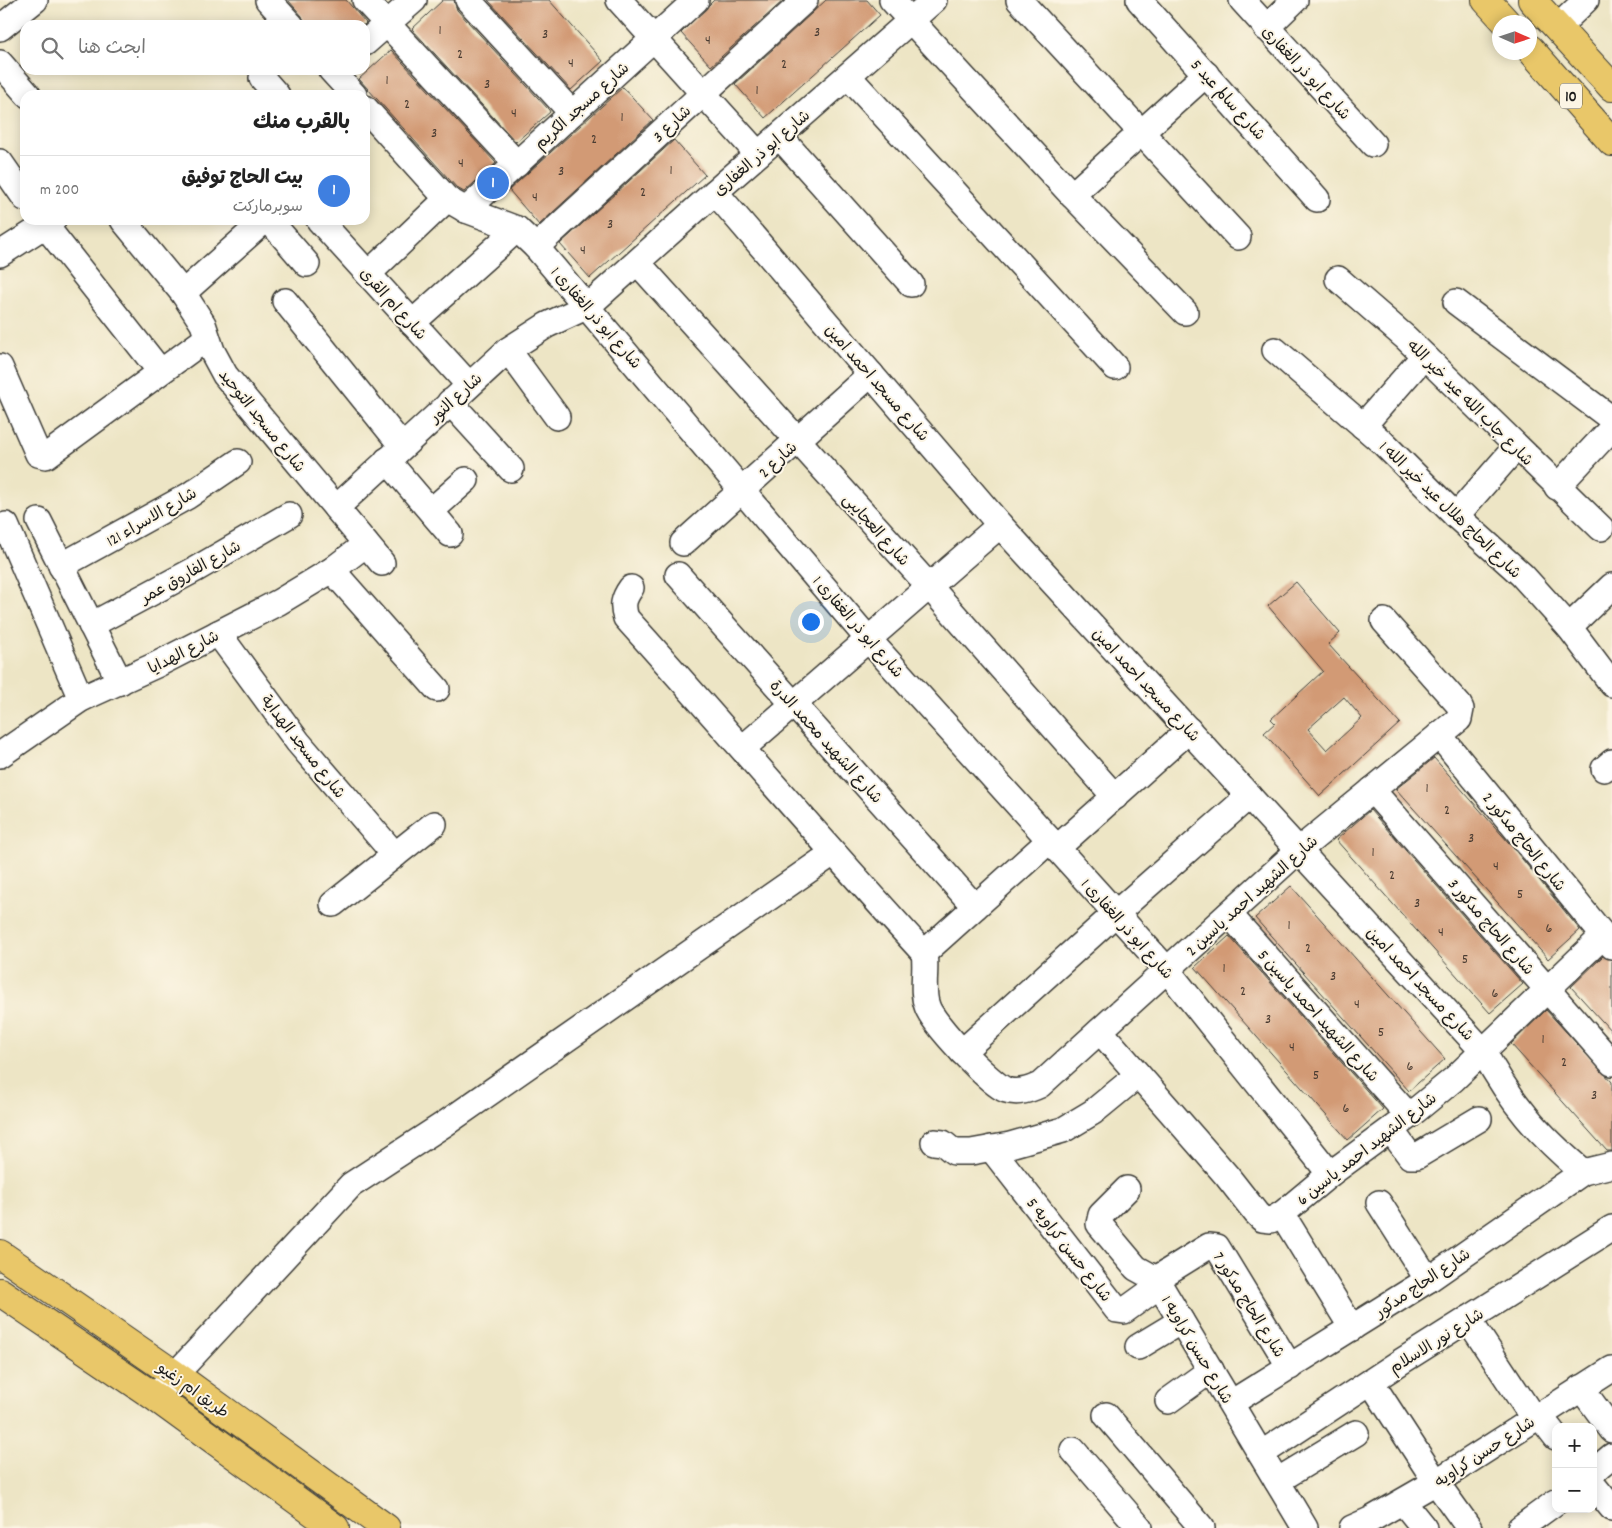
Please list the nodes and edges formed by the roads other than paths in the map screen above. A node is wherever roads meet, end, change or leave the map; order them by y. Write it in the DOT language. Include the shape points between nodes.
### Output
graph roads {
  1 [pos="35,0"];
  2 [pos="268,0"];
  3 [pos="365,0"];
  4 [pos="414,0"];
  5 [pos="468,0"];
  6 [pos="619,0"];
  7 [pos="696,0"];
  8 [pos="805,0"];
  9 [pos="892,0"];
  10 [pos="934,0"];
  11 [pos="1019,0"];
  12 [pos="1139,0"];
  13 [pos="1242,0"];
  14 [pos="1295,0"];
  15 [pos="1486,0"];
  16 [pos="1532,0"];
  17 [pos="1586,0"];
  18 [pos="1500,15"];
  19 [pos="286,20"];
  20 [pos="911,20"];
  21 [pos="387,24"];
  22 [pos="0,28"];
  23 [pos="1266,28"];
  24 [pos="1557,28"];
  25 [pos="654,38"];
  26 [pos="370,39"];
  27 [pos="1537,57"];
  28 [pos="0,63"];
  29 [pos="1206,74"];
  30 [pos="336,75"];
  31 [pos="848,76"];
  32 [pos="1612,87"];
  33 [pos="24,90"];
  34 [pos="350,90"];
  35 [pos="703,94"];
  36 [pos="572,113"];
  37 [pos="370,120"];
  38 [pos="1142,133"];
  39 [pos="780,137"];
  40 [pos="1612,142"];
  41 [pos="1372,144"];
  42 [pos="758,154"];
  43 [pos="0,162"];
  44 [pos="517,164"];
  45 [pos="20,191"];
  46 [pos="715,192"];
  47 [pos="1072,195"];
  48 [pos="1317,199"];
  49 [pos="456,204"];
  50 [pos="42,225"];
  51 [pos="48,225"];
  52 [pos="127,225"];
  53 [pos="259,225"];
  54 [pos="274,225"];
  55 [pos="324,225"];
  56 [pos="517,229"];
  57 [pos="1238,237"];
  58 [pos="536,247"];
  59 [pos="0,254"];
  60 [pos="638,263"];
  61 [pos="307,264"];
  62 [pos="368,274"];
  63 [pos="1338,279"];
  64 [pos="911,284"];
  65 [pos="183,294"];
  66 [pos="285,301"];
  67 [pos="1456,302"];
  68 [pos="588,306"];
  69 [pos="1185,312"];
  70 [pos="412,323"];
  71 [pos="207,338"];
  72 [pos="508,350"];
  73 [pos="1275,350"];
  74 [pos="1424,356"];
  75 [pos="0,367"];
  76 [pos="1115,367"];
  77 [pos="160,371"];
  78 [pos="871,374"];
  79 [pos="469,385"];
  80 [pos="450,402"];
  81 [pos="557,417"];
  82 [pos="1612,419"];
  83 [pos="1363,426"];
  84 [pos="1612,428"];
  85 [pos="797,440"];
  86 [pos="1516,447"];
  87 [pos="395,453"];
  88 [pos="238,462"];
  89 [pos="511,469"];
  90 [pos="466,480"];
  91 [pos="1557,487"];
  92 [pos="742,490"];
  93 [pos="336,508"];
  94 [pos="431,511"];
  95 [pos="289,515"];
  96 [pos="1456,516"];
  97 [pos="39,521"];
  98 [pos="1000,524"];
  99 [pos="6,525"];
  100 [pos="1601,528"];
  101 [pos="450,534"];
  102 [pos="683,543"];
  103 [pos="366,544"];
  104 [pos="382,563"];
  105 [pos="62,566"];
  106 [pos="332,570"];
  107 [pos="678,574"];
  108 [pos="929,586"];
  109 [pos="1612,586"];
  110 [pos="631,588"];
  111 [pos="1384,621"];
  112 [pos="91,625"];
  113 [pos="1570,627"];
  114 [pos="218,633"];
  115 [pos="868,639"];
  116 [pos="120,682"];
  117 [pos="1612,684"];
  118 [pos="437,689"];
  119 [pos="80,700"];
  120 [pos="794,704"];
  121 [pos="1189,730"];
  122 [pos="1439,735"];
  123 [pos="743,748"];
  124 [pos="0,755"];
  125 [pos="1372,790"];
  126 [pos="1114,796"];
  127 [pos="1250,796"];
  128 [pos="434,824"];
  129 [pos="1054,844"];
  130 [pos="1299,850"];
  131 [pos="833,854"];
  132 [pos="395,855"];
  133 [pos="333,904"];
  134 [pos="975,907"];
  135 [pos="1114,914"];
  136 [pos="1230,914"];
  137 [pos="1607,941"];
  138 [pos="924,953"];
  139 [pos="1168,971"];
  140 [pos="1547,989"];
  141 [pos="1100,1032"];
  142 [pos="1483,1051"];
  143 [pos="962,1052"];
  144 [pos="1612,1063"];
  145 [pos="1138,1075"];
  146 [pos="1479,1119"];
  147 [pos="1400,1123"];
  148 [pos="934,1142"];
  149 [pos="991,1148"];
  150 [pos="1612,1164"];
  151 [pos="1583,1172"];
  152 [pos="1330,1174"];
  153 [pos="1127,1189"];
  154 [pos="1380,1203"];
  155 [pos="1282,1214"];
  156 [pos="1612,1228"];
  157 [pos="0,1254"];
  158 [pos="1428,1280"];
  159 [pos="1158,1282"];
  160 [pos="0,1292"];
  161 [pos="1468,1319"];
  162 [pos="1181,1321"];
  163 [pos="1352,1328"];
  164 [pos="1138,1347"];
  165 [pos="1290,1368"];
  166 [pos="1612,1369"];
  167 [pos="1211,1370"];
  168 [pos="174,1374"];
  169 [pos="1371,1382"];
  170 [pos="1581,1388"];
  171 [pos="154,1397"];
  172 [pos="1168,1401"];
  173 [pos="1231,1403"];
  174 [pos="1106,1415"];
  175 [pos="1536,1417"];
  176 [pos="1612,1430"];
  177 [pos="1356,1432"];
  178 [pos="1552,1433"];
  179 [pos="1073,1450"];
  180 [pos="1261,1454"];
  181 [pos="1612,1456"];
  182 [pos="1597,1469"];
  183 [pos="1277,1481"];
  184 [pos="1436,1482"];
  185 [pos="1597,1490"];
  186 [pos="1403,1502"];
  187 [pos="1552,1505"];
  188 [pos="1612,1508"];
  189 [pos="336,1528"];
  190 [pos="386,1528"];
  191 [pos="1140,1528"];
  192 [pos="1202,1528"];
  193 [pos="1305,1528"];
  194 [pos="1352,1528"];
  195 [pos="1424,1528"];
  196 [pos="1469,1528"];
  197 [pos="1520,1528"];
  1 -- 22 [label="street"];
  2 -- 19 [label="street"];
  3 -- 21 [label="street"];
  4 -- 21 [label="street"];
  5 -- 36 [label="street"];
  6 -- 25 [label="street"];
  7 -- 25 [label="street, شارع مسجد الكريم"];
  8 -- 35 [label="street, شارع 3"];
  9 -- 20 [label="street"];
  10 -- 20 [label="street, شارع ابو ذر الغفارى"];
  11 -- 38 [label="street"];
  12 -- 29 [label="street, شارع سالم عيد 5"];
  13 -- 23 [label="street, شارع ابو ذر الغفارى"];
  14 -- 23 [label="street"];
  15 -- 18 [label="main road"];
  16 -- 24 [label="main road, 10"];
  17 -- 24 [label="street"];
  20 -- 31 [label="street, شارع ابو ذر الغفارى"];
  20 -- 47 [label="street"];
  21 -- 26 [label="street"];
  21 -- 44 [label="street"];
  23 -- 41 [label="street, شارع ابو ذر الغفارى"];
  24 -- 32 [label="main road, 10"];
  25 -- 35 [label="street"];
  25 -- 36 [label="street, شارع مسجد الكريم"];
  27 -- 40 [label="main road, 10"];
  28 -- 33 [label="street"];
  29 -- 38 [label="street"];
  29 -- 48 [label="street, شارع سالم عيد 5"];
  30 -- 34 [label="street"];
  31 -- 39 [label="street, شارع ابو ذر الغفارى"];
  31 -- 76 [label="street"];
  35 -- 42 [label="street"];
  35 -- 58 [label="street, شارع 3"];
  36 -- 44 [label="street, شارع مسجد الكريم"];
  37 -- 49 [label="street, شارع ابو ذر الغفارى 1"];
  38 -- 47 [label="street"];
  38 -- 57 [label="street"];
  39 -- 42 [label="street, شارع ابو ذر الغفارى"];
  39 -- 64 [label="street"];
  42 -- 46 [label="street, شارع ابو ذر الغفارى"];
  43 -- 45 [label="street"];
  44 -- 49 [label="street, شارع مسجد الكريم"];
  46 -- 60 [label="street, شارع ابو ذر الغفارى"];
  46 -- 78 [label="street, شارع مسجد احمد امين"];
  47 -- 69 [label="street"];
  49 -- 56 [label="street, شارع ابو ذر الغفارى 1"];
  49 -- 62 [label="street, شارع مسجد الكريم"];
  50 -- 59 [label="street"];
  51 -- 77 [label="street"];
  52 -- 65 [label="street, شارع مسجد التوحيد"];
  53 -- 65 [label="street"];
  54 -- 61 [label="street"];
  55 -- 62 [label="street, شارع ام القرى"];
  56 -- 58 [label="street, شارع ابو ذر الغفارى 1"];
  56 -- 70 [label="street"];
  58 -- 68 [label="street, شارع ابو ذر الغفارى 1"];
  60 -- 68 [label="street, شارع ابو ذر الغفارى"];
  60 -- 85 [label="street, شارع العجايبى"];
  62 -- 70 [label="street, شارع ام القرى"];
  63 -- 74 [label="street, شارع جاب الله عيد خير الله"];
  65 -- 71 [label="street, شارع مسجد التوحيد" via="203,324"];
  66 -- 87 [label="street"];
  67 -- 82 [label="street"];
  68 -- 72 [label="street, شارع النور" via="547,325"];
  68 -- 92 [label="street, شارع ابو ذر الغفارى 1"];
  70 -- 79 [label="street, شارع ام القرى"];
  71 -- 77 [label="street"];
  71 -- 93 [label="street, شارع مسجد التوحيد" via="224,375"];
  72 -- 79 [label="street, شارع النور"];
  72 -- 81 [label="street"];
  73 -- 83 [label="street, شارع الحاج هلال عيد خير الله 1"];
  74 -- 83 [label="street"];
  74 -- 86 [label="street, شارع جاب الله عيد خير الله"];
  75 -- 77 [label="street" via="38,454 46,456"];
  78 -- 85 [label="street, شارع 2"];
  78 -- 98 [label="street, شارع مسجد احمد امين"];
  79 -- 80 [label="street, شارع النور"];
  80 -- 87 [label="street, شارع النور"];
  80 -- 89 [label="street"];
  83 -- 96 [label="street, شارع الحاج هلال عيد خير الله 1"];
  84 -- 91 [label="street"];
  85 -- 92 [label="street, شارع 2"];
  85 -- 108 [label="street, شارع العجايبى"];
  86 -- 91 [label="street, شارع جاب الله عيد خير الله"];
  86 -- 96 [label="street"];
  87 -- 93 [label="street, شارع النور"];
  87 -- 94 [label="street"];
  88 -- 105 [label="street, شارع الاسراء 121" via="188,496"];
  90 -- 94 [label="street"];
  91 -- 100 [label="street, شارع جاب الله عيد خير الله"];
  92 -- 102 [label="street, شارع 2"];
  92 -- 115 [label="street, شارع ابو ذر الغفارى 1"];
  93 -- 103 [label="street, شارع مسجد التوحيد"];
  94 -- 101 [label="street"];
  95 -- 112 [label="street, شارع الفاروق عمر"];
  96 -- 113 [label="street, شارع الحاج هلال عيد خير الله 1" via="1522,575"];
  97 -- 105 [label="street"];
  98 -- 108 [label="street"];
  98 -- 121 [label="street, شارع مسجد احمد امين"];
  99 -- 119 [label="street"];
  103 -- 104 [label="street, شارع مسجد التوحيد"];
  103 -- 106 [label="street, شارع الهدايا"];
  105 -- 112 [label="street"];
  106 -- 114 [label="street, شارع الهدايا"];
  106 -- 118 [label="street"];
  107 -- 120 [label="street, شارع الشهيد محمد الدرة"];
  108 -- 115 [label="street"];
  108 -- 126 [label="street, شارع العجايبى"];
  109 -- 113 [label="street"];
  110 -- 123 [label="street" via="623,608 626,618"];
  111 -- 122 [label="street, شارع الشهيد احمد ياسين 2" via="1461,710 1459,719"];
  112 -- 116 [label="street"];
  113 -- 117 [label="street, شارع الحاج هلال عيد خير الله 1"];
  114 -- 116 [label="street, شارع الهدايا"];
  114 -- 132 [label="street, شارع مسجد الهداية" via="298,742"];
  115 -- 120 [label="street"];
  115 -- 129 [label="street, شارع ابو ذر الغفارى 1"];
  116 -- 119 [label="street, شارع الهدايا"];
  119 -- 124 [label="street, شارع الهدايا"];
  120 -- 123 [label="street"];
  120 -- 134 [label="street, شارع الشهيد محمد الدرة"];
  121 -- 126 [label="street"];
  121 -- 127 [label="street, شارع مسجد احمد امين"];
  122 -- 125 [label="street, شارع الشهيد احمد ياسين 2"];
  122 -- 137 [label="street, شارع الحاج مدكور 2"];
  123 -- 131 [label="street"];
  125 -- 130 [label="street, شارع الشهيد احمد ياسين 2"];
  125 -- 140 [label="street, شارع الحاج مدكور 3"];
  126 -- 129 [label="street"];
  127 -- 130 [label="street, شارع مسجد احمد امين"];
  127 -- 135 [label="street"];
  128 -- 132 [label="street"];
  129 -- 134 [label="street"];
  129 -- 135 [label="street, شارع ابو ذر الغفارى 1"];
  130 -- 136 [label="street, شارع الشهيد احمد ياسين 2"];
  130 -- 142 [label="street, شارع مسجد احمد امين"];
  131 -- 138 [label="street"];
  131 -- 168 [label="street" via="462,1112 351,1184"];
  132 -- 133 [label="street"];
  134 -- 138 [label="street"];
  135 -- 139 [label="street, شارع ابو ذر الغفارى 1"];
  135 -- 143 [label="street"];
  136 -- 139 [label="street, شارع الشهيد احمد ياسين 2"];
  136 -- 147 [label="street, شارع الشهيد احمد ياسين 5"];
  137 -- 140 [label="street, شارع الشهيد احمد ياسين 6"];
  138 -- 143 [label="street, شارع الشهيد احمد ياسين 2" via="926,1006"];
  139 -- 141 [label="street, شارع الشهيد احمد ياسين 2"];
  139 -- 152 [label="street, شارع ابو ذر الغفارى 1"];
  140 -- 142 [label="street, شارع الشهيد احمد ياسين 6"];
  140 -- 144 [label="street, شارع الحاج مدكور 3"];
  141 -- 143 [label="street, شارع الشهيد احمد ياسين 2" via="1040,1085 1022,1092 1006,1090"];
  141 -- 145 [label="street, شارع الشهيد احمد ياسين 6"];
  142 -- 147 [label="street, شارع الشهيد احمد ياسين 6"];
  142 -- 151 [label="street, شارع مسجد احمد امين" via="1520,1111 1553,1147"];
  145 -- 149 [label="street" via="1093,1112 1063,1130"];
  145 -- 155 [label="street, شارع الشهيد احمد ياسين 6" via="1262,1219 1271,1220"];
  146 -- 147 [label="street, شارع الشهيد احمد ياسين 5" via="1416,1156 1410,1156"];
  147 -- 152 [label="street, شارع الشهيد احمد ياسين 6"];
  148 -- 149 [label="street" via="943,1143 954,1152"];
  149 -- 159 [label="street, شارع حسن كراويه 5" via="1117,1310 1124,1311"];
  150 -- 151 [label="street, شارع الحاج مدكور"];
  151 -- 158 [label="street, شارع الحاج مدكور"];
  152 -- 155 [label="street, شارع الشهيد احمد ياسين 6"];
  153 -- 159 [label="street, شارع حسن كراويه 1" via="1100,1215 1099,1224 1136,1268"];
  154 -- 158 [label="street"];
  155 -- 163 [label="street"];
  156 -- 161 [label="street, شارع نور الاسلام"];
  157 -- 168 [label="main road, طريق ام زغيو"];
  158 -- 163 [label="street, شارع الحاج مدكور"];
  159 -- 162 [label="street, شارع حسن كراويه 1"];
  159 -- 165 [label="street, شارع الحاج مدكور 7" via="1209,1246 1217,1247"];
  160 -- 171 [label="main road, طريق ام زغيو"];
  161 -- 169 [label="street, شارع نور الاسلام"];
  161 -- 175 [label="street"];
  162 -- 164 [label="street"];
  162 -- 167 [label="street, شارع حسن كراويه 1"];
  163 -- 165 [label="street, شارع الحاج مدكور"];
  165 -- 173 [label="street, شارع الحاج مدكور"];
  166 -- 170 [label="street, شارع حسن كراويه"];
  167 -- 172 [label="street"];
  167 -- 173 [label="street, شارع حسن كراويه 1"];
  168 -- 171 [label="street"];
  168 -- 190 [label="main road, طريق ام زغيو"];
  169 -- 180 [label="street, شارع نور الاسلام"];
  169 -- 184 [label="street"];
  170 -- 175 [label="street, شارع حسن كراويه"];
  170 -- 176 [label="street"];
  171 -- 189 [label="main road, طريق ام زغيو"];
  173 -- 180 [label="street, شارع حسن كراويه 1"];
  174 -- 192 [label="street"];
  175 -- 178 [label="street"];
  175 -- 184 [label="street, شارع حسن كراويه"];
  177 -- 183 [label="street"];
  179 -- 191 [label="street"];
  180 -- 183 [label="street, شارع حسن كراويه 1"];
  181 -- 182 [label="street"];
  183 -- 193 [label="street, شارع حسن كراويه 1"];
  184 -- 186 [label="street, شارع حسن كراويه"];
  184 -- 196 [label="street"];
  185 -- 188 [label="street"];
  186 -- 194 [label="street, شارع حسن كراويه"];
  186 -- 195 [label="street"];
  187 -- 197 [label="street"];
}
